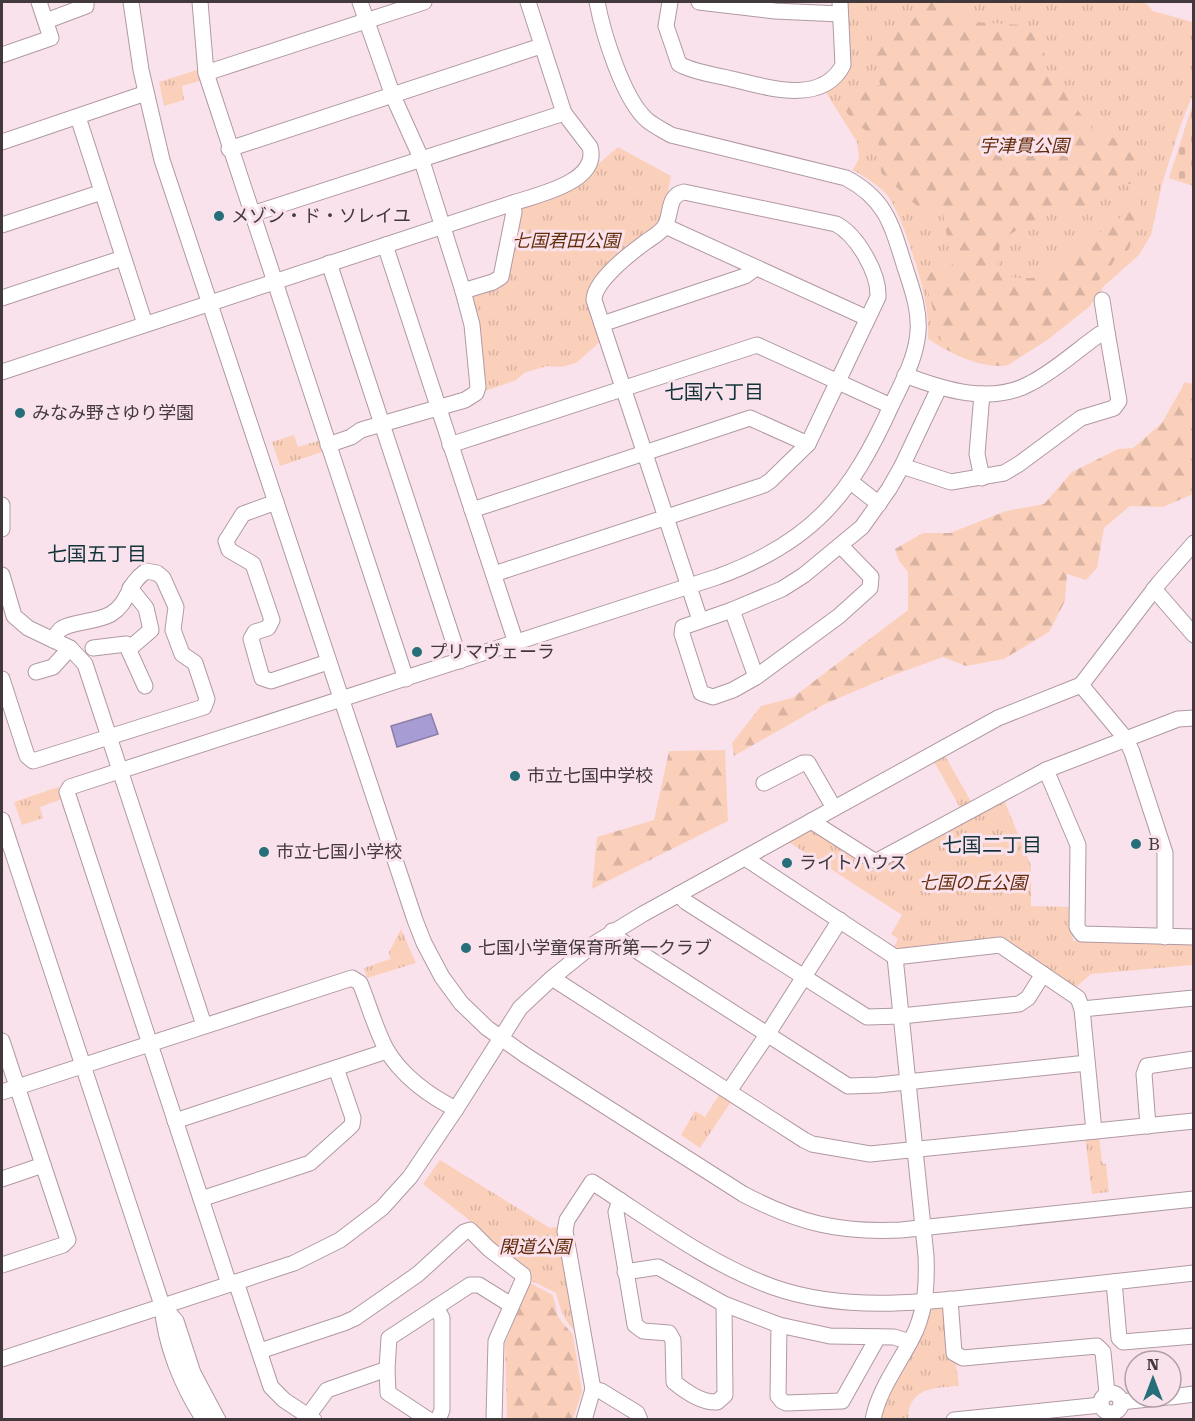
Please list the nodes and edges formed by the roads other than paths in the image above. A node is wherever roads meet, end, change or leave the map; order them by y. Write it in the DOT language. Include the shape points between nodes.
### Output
graph roads {
  1 [pos="39,2"];
  2 [pos="86,2"];
  3 [pos="131,2"];
  4 [pos="200,2"];
  5 [pos="360,2"];
  6 [pos="424,2"];
  7 [pos="528,2"];
  8 [pos="597,2"];
  9 [pos="670,2"];
  10 [pos="699,2"];
  11 [pos="840,8"];
  12 [pos="46,21"];
  13 [pos="366,21"];
  14 [pos="541,46"];
  15 [pos="2,55"];
  16 [pos="206,73"];
  17 [pos="146,93"];
  18 [pos="393,96"];
  19 [pos="564,113"];
  20 [pos="78,117"];
  21 [pos="2,142"];
  22 [pos="230,149"];
  23 [pos="421,158"];
  24 [pos="102,192"];
  25 [pos="513,203"];
  26 [pos="252,214"];
  27 [pos="2,225"];
  28 [pos="442,226"];
  29 [pos="665,226"];
  30 [pos="385,244"];
  31 [pos="123,258"];
  32 [pos="329,263"];
  33 [pos="756,268"];
  34 [pos="274,280"];
  35 [pos="463,291"];
  36 [pos="2,298"];
  37 [pos="1102,300"];
  38 [pos="210,302"];
  39 [pos="867,318"];
  40 [pos="145,324"];
  41 [pos="602,324"];
  42 [pos="1107,332"];
  43 [pos="2,372"];
  44 [pos="905,375"];
  45 [pos="836,381"];
  46 [pos="939,388"];
  47 [pos="623,389"];
  48 [pos="982,394"];
  49 [pos="891,406"];
  50 [pos="438,408"];
  51 [pos="382,424"];
  52 [pos="808,444"];
  53 [pos="328,445"];
  54 [pos="450,445"];
  55 [pos="645,453"];
  56 [pos="902,466"];
  57 [pos="982,478"];
  58 [pos="851,482"];
  59 [pos="276,502"];
  60 [pos="879,504"];
  61 [pos="2,505"];
  62 [pos="472,510"];
  63 [pos="666,517"];
  64 [pos="2,529"];
  65 [pos="1194,543"];
  66 [pos="841,546"];
  67 [pos="494,574"];
  68 [pos="2,576"];
  69 [pos="688,586"];
  70 [pos="130,588"];
  71 [pos="1154,589"];
  72 [pos="732,610"];
  73 [pos="8,619"];
  74 [pos="700,620"];
  75 [pos="90,622"];
  76 [pos="1194,635"];
  77 [pos="53,640"];
  78 [pos="516,643"];
  79 [pos="93,648"];
  80 [pos="129,649"];
  81 [pos="75,653"];
  82 [pos="460,661"];
  83 [pos="328,662"];
  84 [pos="36,672"];
  85 [pos="756,677"];
  86 [pos="406,679"];
  87 [pos="2,680"];
  88 [pos="1081,685"];
  89 [pos="145,686"];
  90 [pos="341,699"];
  91 [pos="1194,718"];
  92 [pos="109,737"];
  93 [pos="1126,739"];
  94 [pos="1046,770"];
  95 [pos="119,771"];
  96 [pos="764,783"];
  97 [pos="834,808"];
  98 [pos="2,820"];
  99 [pos="812,821"];
  100 [pos="745,858"];
  101 [pos="679,894"];
  102 [pos="840,920"];
  103 [pos="612,932"];
  104 [pos="1165,937"];
  105 [pos="1194,937"];
  106 [pos="895,957"];
  107 [pos="1043,974"];
  108 [pos="803,977"];
  109 [pos="552,978"];
  110 [pos="1194,998"];
  111 [pos="1082,1009"];
  112 [pos="901,1016"];
  113 [pos="204,1025"];
  114 [pos="767,1035"];
  115 [pos="501,1038"];
  116 [pos="2,1041"];
  117 [pos="150,1043"];
  118 [pos="387,1051"];
  119 [pos="1194,1059"];
  120 [pos="1087,1063"];
  121 [pos="83,1065"];
  122 [pos="336,1068"];
  123 [pos="907,1081"];
  124 [pos="17,1087"];
  125 [pos="729,1091"];
  126 [pos="2,1092"];
  127 [pos="456,1109"];
  128 [pos="175,1121"];
  129 [pos="1194,1121"];
  130 [pos="1148,1126"];
  131 [pos="1094,1131"];
  132 [pos="914,1150"];
  133 [pos="43,1165"];
  134 [pos="2,1179"];
  135 [pos="201,1199"];
  136 [pos="1194,1199"];
  137 [pos="620,1200"];
  138 [pos="922,1228"];
  139 [pos="2,1265"];
  140 [pos="626,1272"];
  141 [pos="1194,1273"];
  142 [pos="1114,1282"];
  143 [pos="233,1283"];
  144 [pos="950,1299"];
  145 [pos="925,1300"];
  146 [pos="724,1304"];
  147 [pos="162,1305"];
  148 [pos="511,1305"];
  149 [pos="436,1307"];
  150 [pos="779,1325"];
  151 [pos="1194,1336"];
  152 [pos="878,1337"];
  153 [pos="910,1342"];
  154 [pos="260,1351"];
  155 [pos="2,1359"];
  156 [pos="387,1369"];
  157 [pos="593,1389"];
  158 [pos="1112,1406"];
  159 [pos="311,1418"];
  160 [pos="204,1419"];
  161 [pos="218,1419"];
  162 [pos="429,1419"];
  163 [pos="438,1419"];
  164 [pos="494,1419"];
  165 [pos="584,1419"];
  166 [pos="640,1419"];
  167 [pos="873,1419"];
  168 [pos="954,1419"];
  1 -- 12 [label="street"];
  2 -- 12 [label="street" via="86,6"];
  3 -- 17 [label="street"];
  4 -- 16 [label="street"];
  5 -- 13 [label="street"];
  6 -- 13 [label="street"];
  7 -- 14 [label="street"];
  8 -- 44 [label="street" via="625,90 647,121 671,135 846,178 878,201 892,225 918,315 915,350"];
  9 -- 11 [label="street" via="666,26 680,64 782,91 817,87 840,71"];
  10 -- 11 [label="street" via="775,11"];
  12 -- 15 [label="street" via="51,38"];
  13 -- 16 [label="street"];
  13 -- 18 [label="street"];
  14 -- 18 [label="street"];
  14 -- 19 [label="street"];
  16 -- 22 [label="street"];
  17 -- 20 [label="street"];
  17 -- 38 [label="street" via="162,160"];
  18 -- 22 [label="street"];
  18 -- 23 [label="street"];
  19 -- 23 [label="street"];
  19 -- 25 [label="street" via="590,147 590,162 572,182"];
  20 -- 21 [label="street"];
  20 -- 24 [label="street"];
  22 -- 26 [label="street"];
  23 -- 26 [label="street"];
  23 -- 28 [label="street"];
  24 -- 27 [label="street"];
  24 -- 31 [label="street"];
  25 -- 28 [label="street"];
  25 -- 35 [label="street" via="501,276"];
  26 -- 34 [label="street"];
  28 -- 30 [label="street"];
  28 -- 35 [label="street"];
  29 -- 33 [label="street"];
  29 -- 39 [label="street" via="673,200 684,192 836,224 862,249 878,288 878,297"];
  29 -- 41 [label="street" via="616,266 596,290 594,300"];
  30 -- 32 [label="street"];
  30 -- 50 [label="street"];
  31 -- 36 [label="street"];
  31 -- 40 [label="street"];
  32 -- 34 [label="street"];
  32 -- 51 [label="street"];
  33 -- 39 [label="street"];
  33 -- 41 [label="street" via="745,276"];
  34 -- 38 [label="street"];
  34 -- 53 [label="street"];
  35 -- 50 [label="street" via="472,325 478,387 473,396"];
  37 -- 42 [label="street"];
  38 -- 40 [label="street"];
  38 -- 59 [label="street"];
  39 -- 45 [label="street"];
  40 -- 43 [label="street"];
  41 -- 47 [label="street"];
  42 -- 48 [label="street" via="1029,384 1002,394"];
  42 -- 57 [label="street" via="1119,401 1116,406 1081,418 1004,473"];
  44 -- 46 [label="street"];
  44 -- 49 [label="street"];
  45 -- 47 [label="street" via="757,345"];
  45 -- 49 [label="street"];
  45 -- 52 [label="street"];
  46 -- 48 [label="street"];
  46 -- 56 [label="street"];
  47 -- 54 [label="street"];
  47 -- 55 [label="street"];
  48 -- 57 [label="street" via="977,454"];
  49 -- 58 [label="street"];
  50 -- 51 [label="street"];
  50 -- 54 [label="street"];
  51 -- 53 [label="street"];
  51 -- 82 [label="street"];
  52 -- 55 [label="street" via="750,418"];
  52 -- 63 [label="street" via="764,485"];
  53 -- 86 [label="street"];
  54 -- 62 [label="street"];
  55 -- 62 [label="street"];
  55 -- 63 [label="street"];
  56 -- 57 [label="street" via="951,482"];
  56 -- 60 [label="street"];
  58 -- 60 [label="street"];
  58 -- 69 [label="street" via="820,517 779,549 744,567"];
  59 -- 83 [label="street"];
  59 -- 83 [label="street" via="243,514 226,541 229,550 253,564 272,620 268,628 255,632 251,639 262,678 271,681"];
  60 -- 66 [label="street"];
  61 -- 64 [label="street"];
  62 -- 67 [label="street"];
  63 -- 67 [label="street"];
  63 -- 69 [label="street"];
  65 -- 71 [label="street"];
  66 -- 72 [label="street" via="782,588"];
  66 -- 85 [label="street" via="871,577 870,588"];
  67 -- 78 [label="street"];
  68 -- 73 [label="street"];
  69 -- 74 [label="street"];
  69 -- 78 [label="street"];
  70 -- 75 [label="street" via="125,603 110,615"];
  70 -- 80 [label="street" via="146,608 151,630"];
  70 -- 92 [label="street" via="146,572 157,573 163,579 176,607 173,630 182,654 195,663 207,699 204,707"];
  71 -- 76 [label="street"];
  71 -- 88 [label="street"];
  72 -- 74 [label="street"];
  72 -- 85 [label="street"];
  73 -- 77 [label="street"];
  74 -- 85 [label="street" via="683,627 681,634 701,693 713,697"];
  75 -- 77 [label="street" via="61,629"];
  75 -- 79 [label="street"];
  77 -- 81 [label="street"];
  78 -- 82 [label="street"];
  79 -- 80 [label="street" via="126,644"];
  79 -- 81 [label="street"];
  80 -- 89 [label="street"];
  81 -- 84 [label="street"];
  81 -- 92 [label="street" via="85,664 94,686"];
  82 -- 86 [label="street"];
  83 -- 90 [label="street"];
  86 -- 90 [label="street"];
  87 -- 92 [label="street" via="29,759 38,761"];
  88 -- 93 [label="street"];
  88 -- 97 [label="street" via="998,718"];
  90 -- 95 [label="street"];
  90 -- 115 [label="street" via="424,943 461,1003"];
  91 -- 93 [label="street" via="1178,719"];
  92 -- 95 [label="street"];
  93 -- 94 [label="street"];
  93 -- 104 [label="street" via="1165,853"];
  94 -- 99 [label="street" via="877,861"];
  94 -- 104 [label="street" via="1078,845 1079,931 1086,936"];
  95 -- 113 [label="street"];
  95 -- 117 [label="street" via="70,787 67,792"];
  96 -- 97 [label="street" via="808,763"];
  97 -- 99 [label="street"];
  98 -- 121 [label="street"];
  99 -- 100 [label="street"];
  100 -- 101 [label="street"];
  100 -- 102 [label="street"];
  101 -- 103 [label="street"];
  101 -- 108 [label="street"];
  102 -- 106 [label="street"];
  102 -- 108 [label="street"];
  103 -- 109 [label="street"];
  103 -- 114 [label="street"];
  104 -- 105 [label="street"];
  106 -- 107 [label="street" via="1000,945"];
  106 -- 112 [label="street"];
  107 -- 111 [label="street" via="1078,998"];
  107 -- 112 [label="street" via="1028,998 1019,1004"];
  108 -- 112 [label="street" via="867,1017"];
  108 -- 114 [label="street"];
  109 -- 115 [label="street" via="520,1008"];
  109 -- 125 [label="street"];
  110 -- 111 [label="street"];
  111 -- 120 [label="street"];
  112 -- 123 [label="street"];
  113 -- 117 [label="street"];
  113 -- 118 [label="street" via="352,978 360,983"];
  114 -- 123 [label="street" via="848,1086"];
  114 -- 125 [label="street"];
  115 -- 127 [label="street"];
  115 -- 138 [label="street" via="773,1210 841,1229"];
  116 -- 124 [label="street"];
  117 -- 121 [label="street"];
  117 -- 128 [label="street"];
  118 -- 122 [label="street"];
  118 -- 127 [label="street" via="416,1083"];
  119 -- 130 [label="street" via="1147,1066 1144,1074"];
  120 -- 123 [label="street"];
  120 -- 131 [label="street"];
  121 -- 124 [label="street"];
  121 -- 147 [label="street"];
  122 -- 128 [label="street"];
  122 -- 135 [label="street" via="353,1118 349,1128 310,1162"];
  123 -- 132 [label="street"];
  124 -- 126 [label="street"];
  124 -- 133 [label="street"];
  125 -- 132 [label="street" via="808,1142 870,1154"];
  127 -- 143 [label="street" via="410,1177 369,1220 315,1254"];
  128 -- 135 [label="street"];
  129 -- 130 [label="street"];
  130 -- 131 [label="street"];
  131 -- 132 [label="street"];
  132 -- 138 [label="street"];
  133 -- 134 [label="street"];
  133 -- 139 [label="street" via="68,1240"];
  135 -- 143 [label="street"];
  136 -- 138 [label="street"];
  137 -- 140 [label="street" via="616,1212"];
  137 -- 145 [label="street" via="709,1258 775,1288 855,1302"];
  137 -- 157 [label="street" via="592,1182 566,1226"];
  138 -- 145 [label="street"];
  140 -- 146 [label="street" via="658,1267"];
  140 -- 146 [label="street" via="634,1325 643,1331 669,1333 673,1340 674,1382 710,1402 725,1395"];
  141 -- 142 [label="street"];
  142 -- 144 [label="street"];
  142 -- 151 [label="street" via="1119,1338 1123,1342"];
  143 -- 147 [label="street"];
  143 -- 154 [label="street"];
  144 -- 145 [label="street"];
  144 -- 158 [label="street" via="956,1356 1097,1346 1103,1352"];
  145 -- 153 [label="street"];
  146 -- 150 [label="street"];
  147 -- 155 [label="street"];
  147 -- 160 [label="street" via="180,1375"];
  147 -- 161 [label="street" via="176,1321 193,1373"];
  148 -- 149 [label="street" via="473,1284"];
  148 -- 154 [label="street" via="523,1275 468,1230 418,1275 355,1318"];
  148 -- 164 [label="street" via="495,1346"];
  149 -- 156 [label="street" via="389,1338"];
  149 -- 163 [label="street" via="442,1318 442,1410"];
  150 -- 152 [label="street" via="830,1336"];
  150 -- 152 [label="street" via="778,1396 786,1403 842,1401"];
  152 -- 153 [label="street" via="900,1337"];
  153 -- 167 [label="street"];
  154 -- 159 [label="street" via="271,1387"];
  156 -- 159 [label="street" via="327,1390"];
  156 -- 162 [label="street" via="391,1396"];
  157 -- 165 [label="street"];
  157 -- 166 [label="street" via="637,1413"];
  158 -- 168 [label="street"];
}
